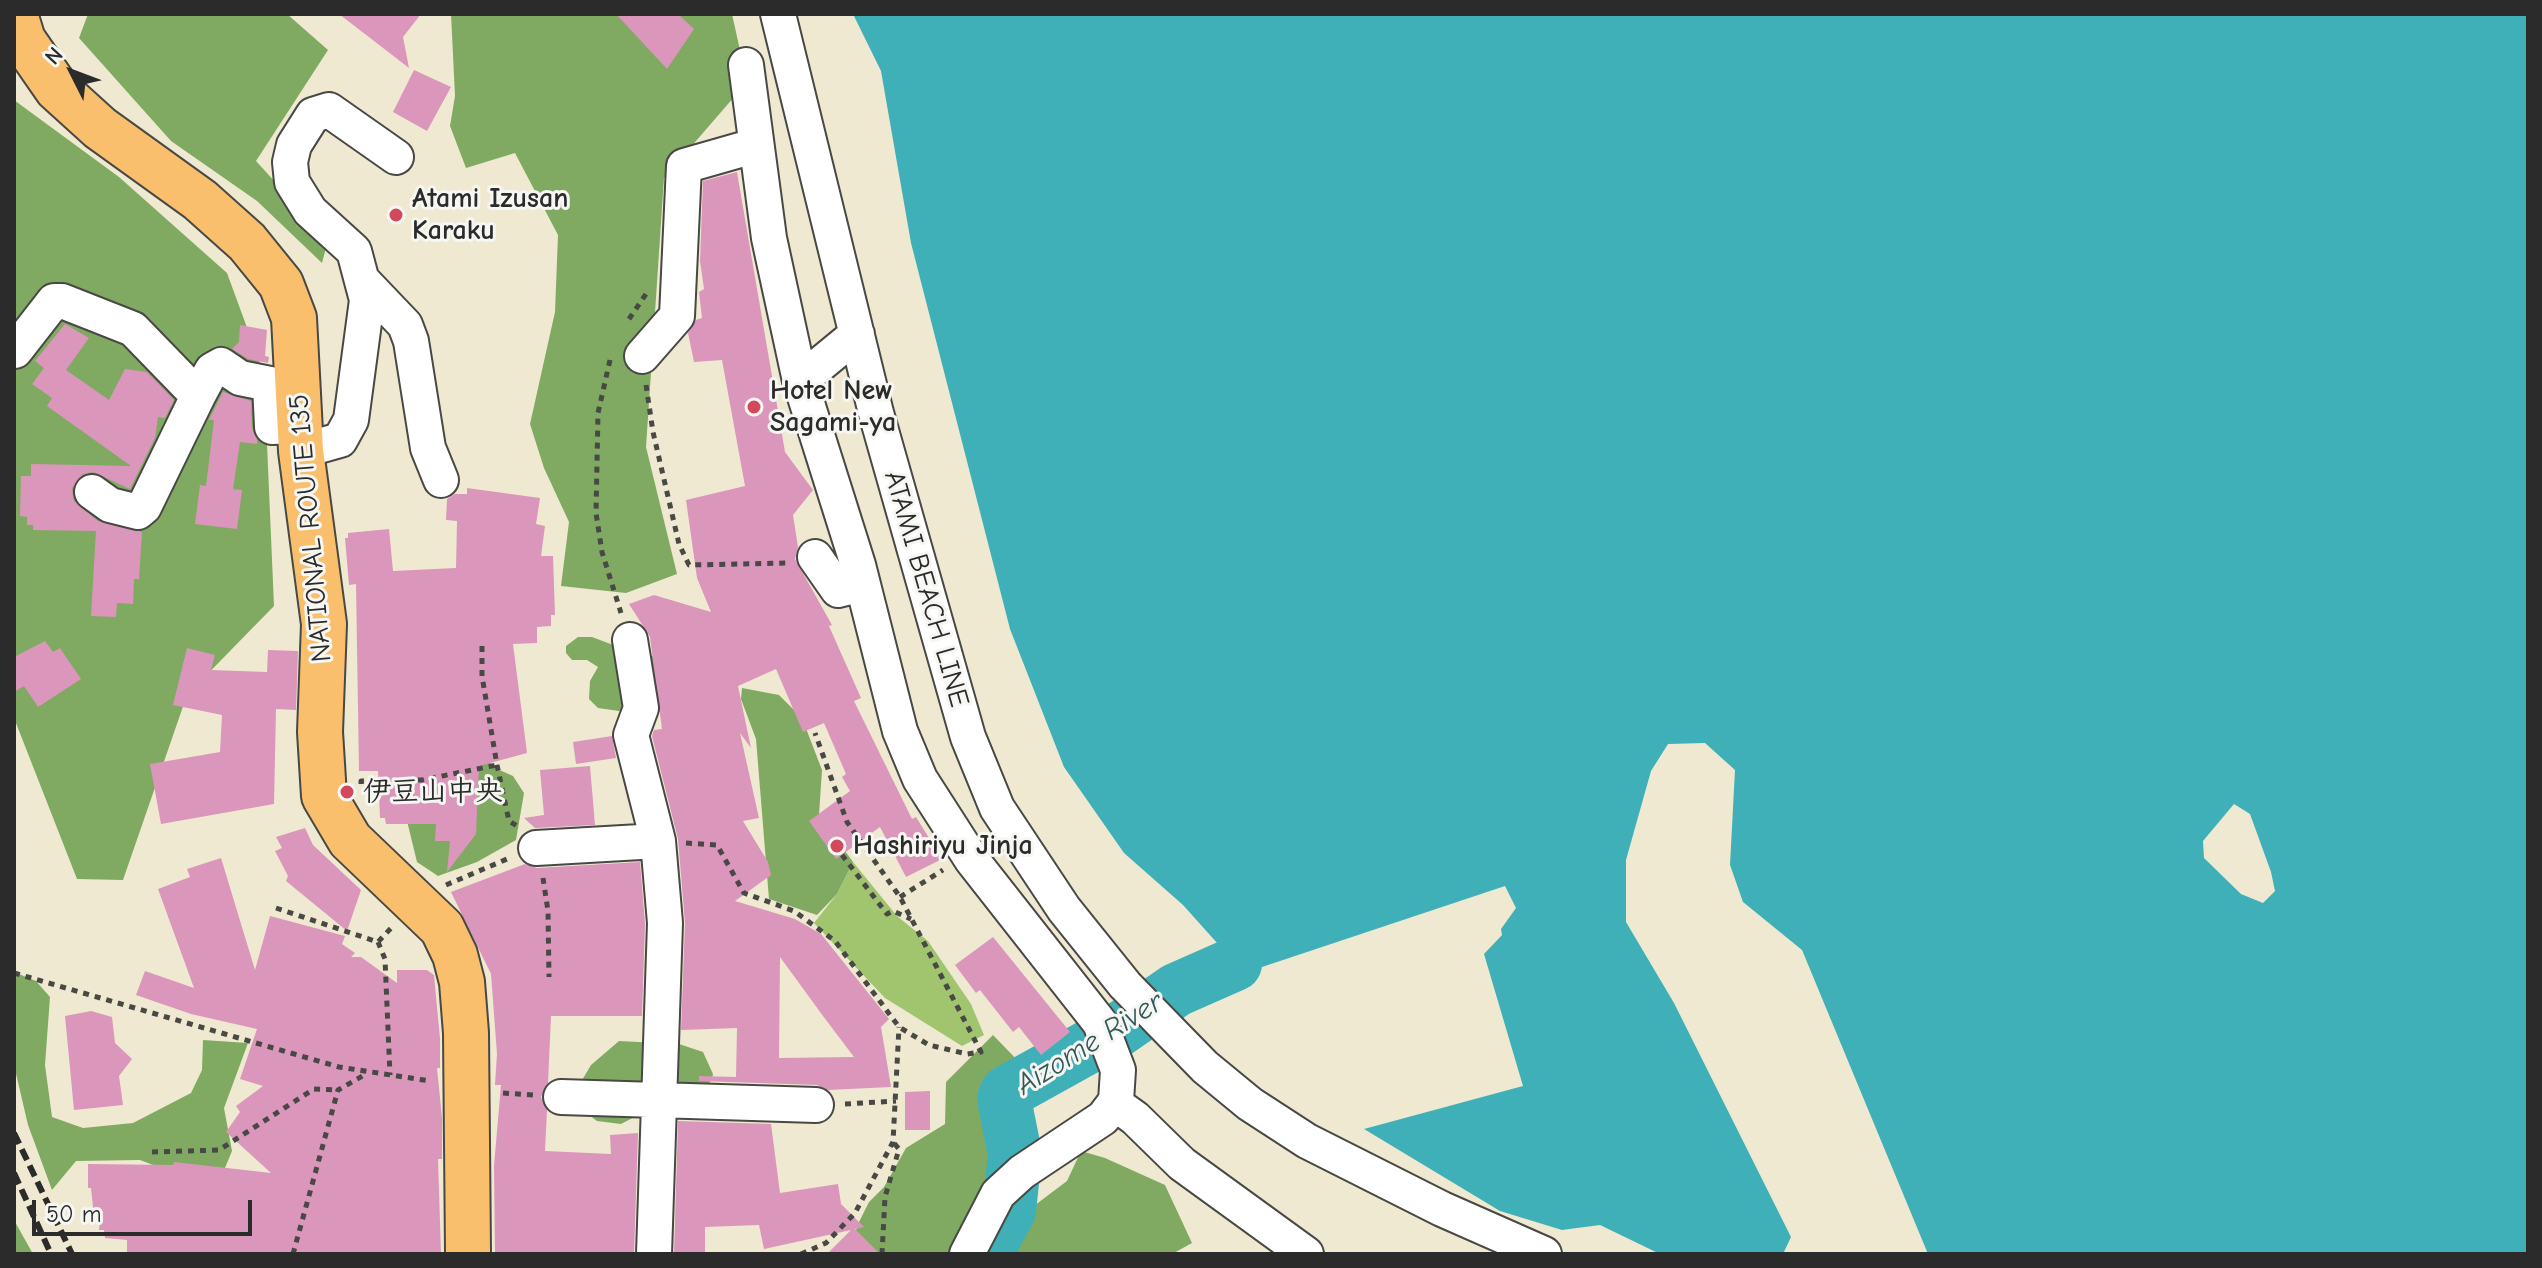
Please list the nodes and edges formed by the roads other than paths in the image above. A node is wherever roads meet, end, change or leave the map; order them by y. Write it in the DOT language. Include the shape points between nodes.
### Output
graph roads {
  1 [pos="15,14"];
  2 [pos="778,14"];
  3 [pos="746,65"];
  4 [pos="754,146"];
  5 [pos="396,157"];
  6 [pos="363,281"];
  7 [pos="857,334"];
  8 [pos="625,344"];
  9 [pos="15,351"];
  10 [pos="800,381"];
  11 [pos="198,396"];
  12 [pos="300,439"];
  13 [pos="441,480"];
  14 [pos="92,492"];
  15 [pos="815,557"];
  16 [pos="862,584"];
  17 [pos="630,640"];
  18 [pos="658,841"];
  19 [pos="540,846"];
  20 [pos="561,1097"];
  21 [pos="659,1102"];
  22 [pos="1114,1103"];
  23 [pos="816,1105"];
  24 [pos="468,1254"];
  25 [pos="654,1254"];
  26 [pos="967,1254"];
  27 [pos="1306,1254"];
  28 [pos="1544,1254"];
  1 -- 12 [label="highway, NATIONAL ROUTE 135" via="23,40 57,89 100,128 200,200 247,242 281,284 294,318"];
  2 -- 7 [label="street, ATAMI BEACH LINE"];
  3 -- 4 [label="street"];
  4 -- 8 [label="street" via="684,166 677,316"];
  4 -- 10 [label="street"];
  5 -- 6 [label="street" via="329,110 313,115 294,145 292,182 310,211 354,251"];
  6 -- 12 [label="street" via="367,300 351,420 340,440 323,448"];
  6 -- 13 [label="street" via="405,325 428,448"];
  7 -- 10 [label="street"];
  7 -- 28 [label="street, ATAMI BEACH LINE" via="974,751 997,808 1064,909 1125,985 1205,1067 1250,1104 1307,1141"];
  9 -- 11 [label="street" via="54,301 62,301 133,329"];
  10 -- 16 [label="street"];
  11 -- 12 [label="street" via="212,370 221,365 240,378 270,384 272,427"];
  11 -- 14 [label="street" via="144,507 138,512 110,505"];
  12 -- 24 [label="highway, NATIONAL ROUTE 135" via="324,624 324,796 350,840 442,928 462,982"];
  15 -- 16 [label="street" via="838,590"];
  16 -- 22 [label="street" via="900,731 920,779 969,854 1100,1023 1118,1070"];
  17 -- 18 [label="street" via="641,708 631,735"];
  18 -- 19 [label="street"];
  18 -- 21 [label="street" via="665,923"];
  20 -- 21 [label="street"];
  21 -- 23 [label="street"];
  21 -- 25 [label="street"];
  22 -- 26 [label="street" via="1103,1118 998,1194"];
  22 -- 27 [label="street" via="1182,1164"];
}
